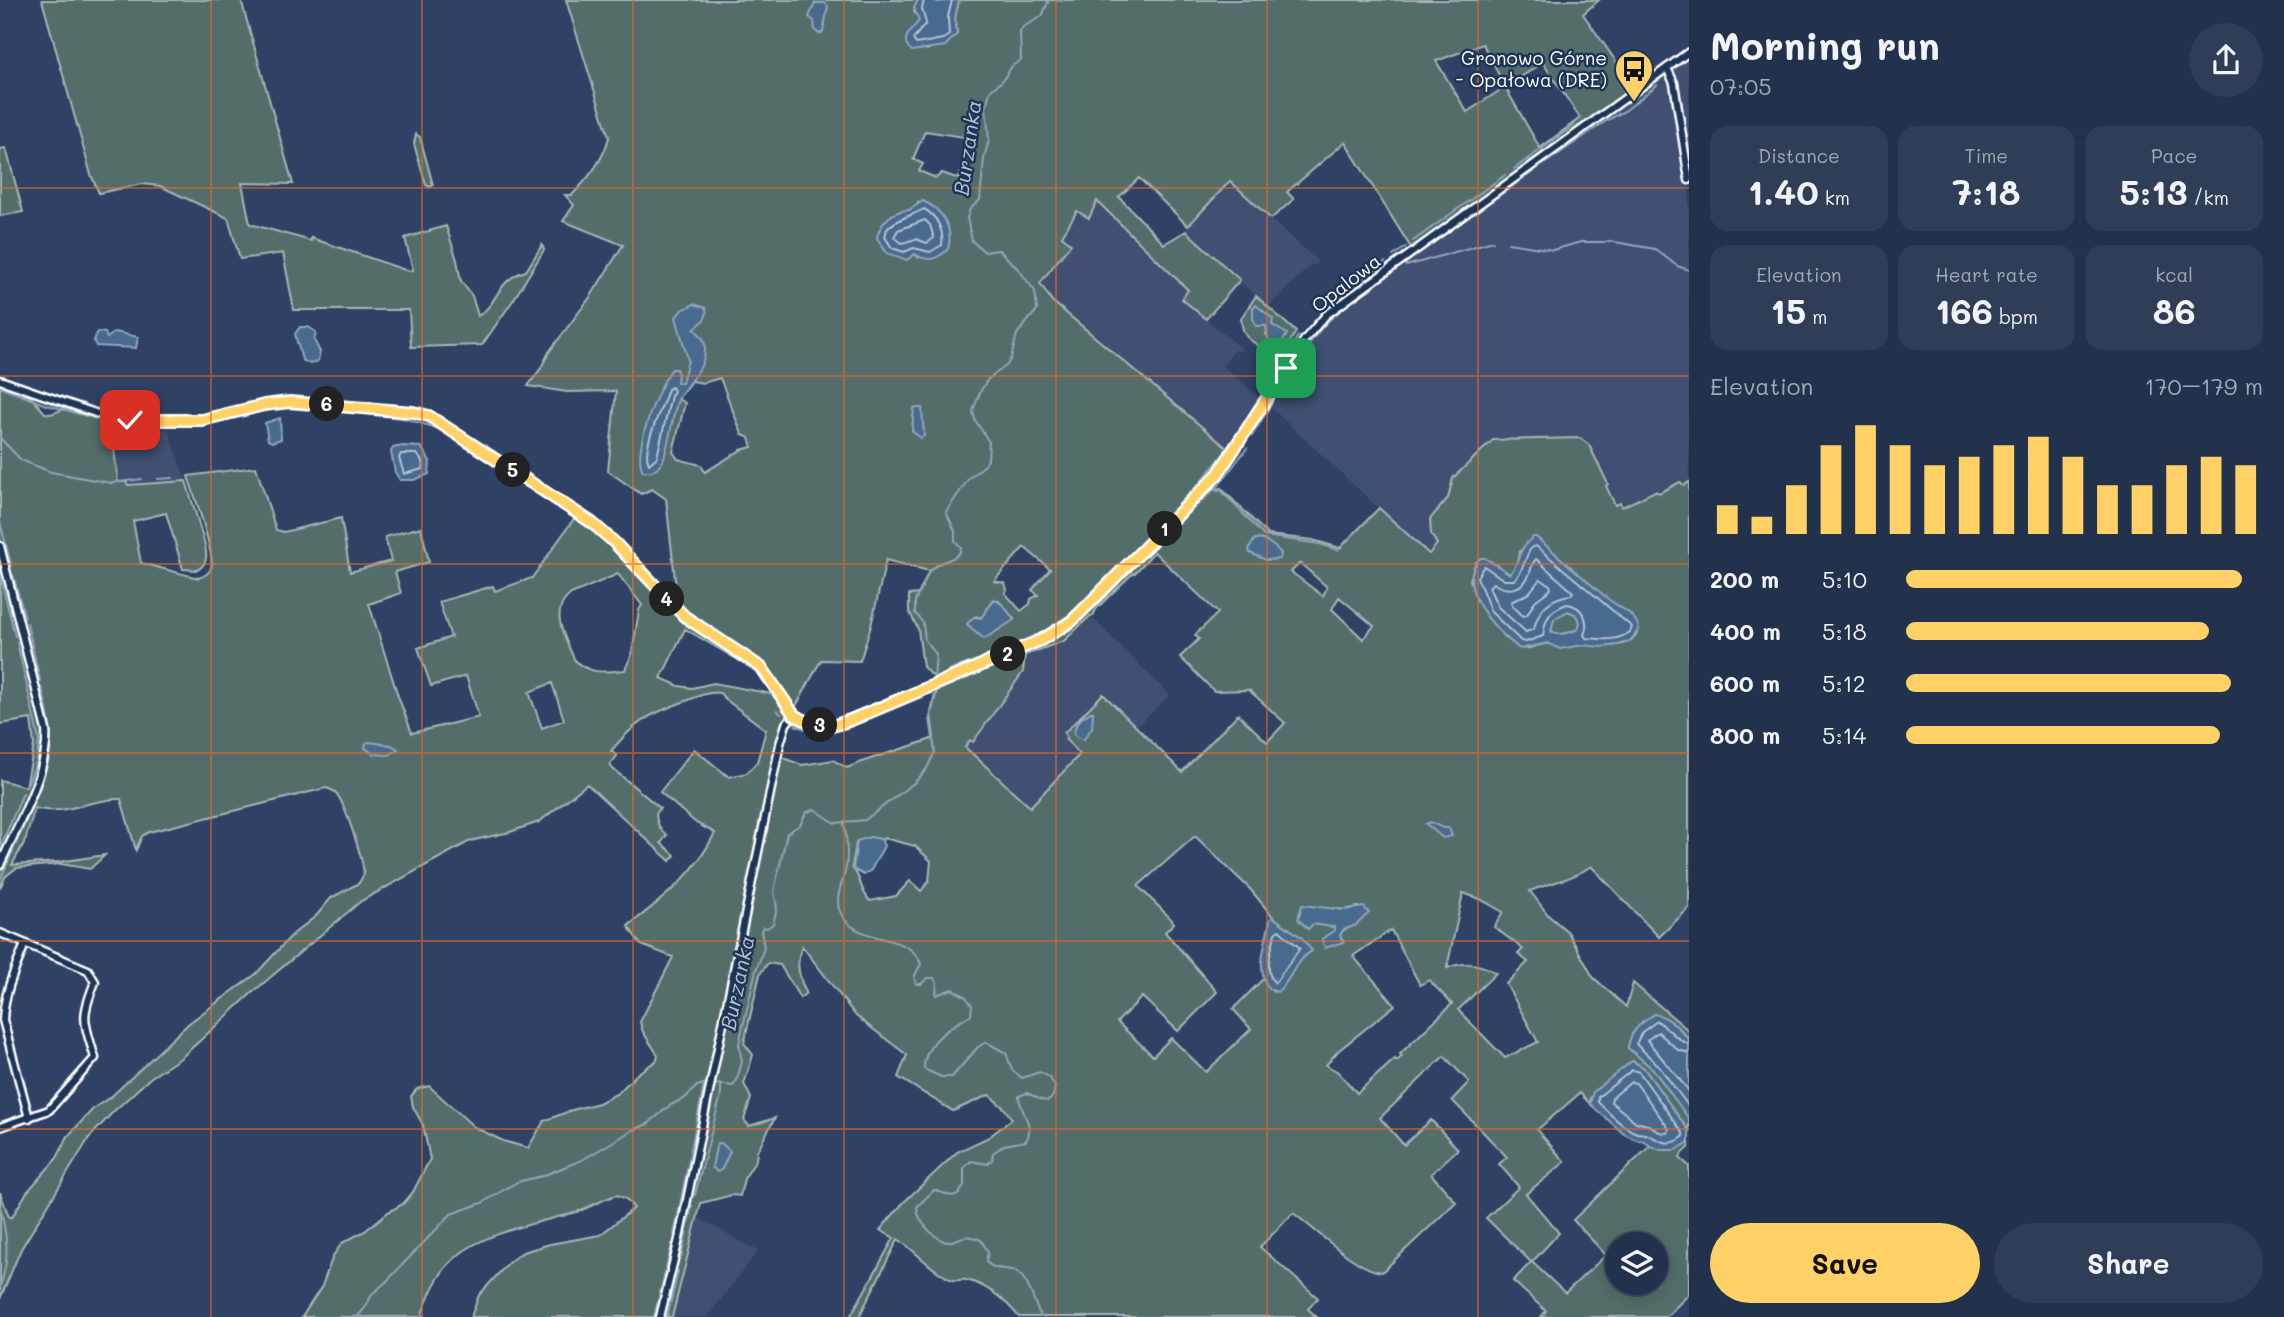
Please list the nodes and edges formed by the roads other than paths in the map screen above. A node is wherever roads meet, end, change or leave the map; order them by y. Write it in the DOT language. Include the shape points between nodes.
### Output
graph roads {
  1 [pos="1689,52"];
  2 [pos="1667,68"];
  3 [pos="1689,180"];
  4 [pos="0,380"];
  5 [pos="0,546"];
  6 [pos="794,715"];
  7 [pos="0,865"];
  8 [pos="0,933"];
  9 [pos="25,944"];
  10 [pos="29,1118"];
  11 [pos="0,1127"];
  12 [pos="660,1317"];
  1 -- 2 [label="street, Opalowa"];
  2 -- 3 [label="street" via="1674,83"];
  2 -- 6 [label="street, Opalowa" via="1326,316 1304,339 1218,474 1072,621 1041,640 835,725 815,724"];
  4 -- 6 [label="street" via="98,414 130,420 202,420 290,402 429,416 597,526 684,616 762,668"];
  5 -- 7 [label="street" via="46,736 40,774"];
  6 -- 12 [label="street" via="780,744"];
  8 -- 9 [label="street"];
  9 -- 10 [label="street" via="9,985 3,1020"];
  9 -- 10 [label="street" via="88,970 95,982 84,1013 94,1058 49,1110"];
  10 -- 11 [label="street"];
}
